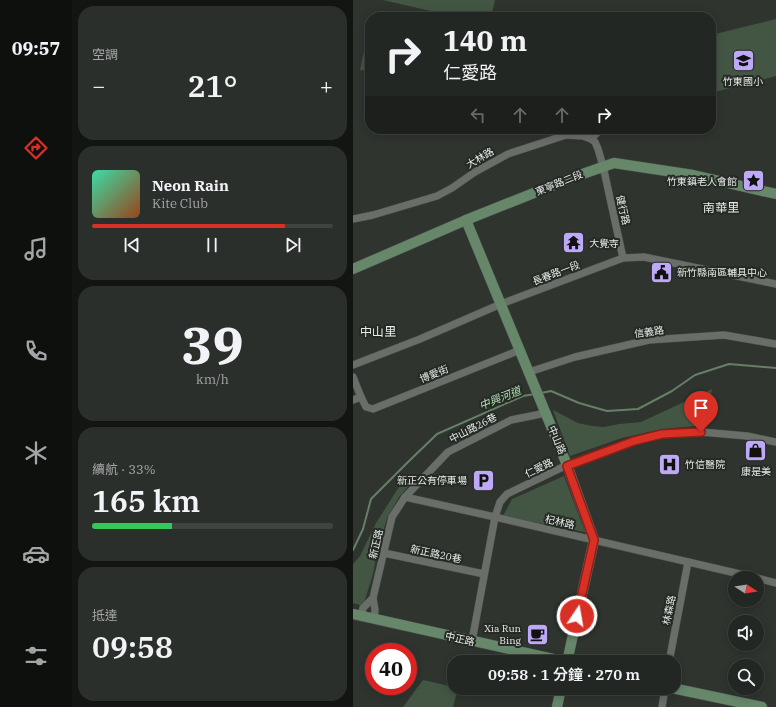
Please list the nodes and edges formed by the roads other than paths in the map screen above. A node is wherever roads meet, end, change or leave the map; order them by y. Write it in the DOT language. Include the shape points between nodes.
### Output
graph roads {
  1 [pos="595,134"];
  2 [pos="591,138"];
  3 [pos="603,166"];
  4 [pos="776,194"];
  5 [pos="353,219"];
  6 [pos="466,220"];
  7 [pos="623,258"];
  8 [pos="353,269"];
  9 [pos="776,284"];
  10 [pos="501,304"];
  11 [pos="776,344"];
  12 [pos="520,350"];
  13 [pos="353,365"];
  14 [pos="529,372"];
  15 [pos="353,377"];
  16 [pos="361,397"];
  17 [pos="353,400"];
  18 [pos="546,413"];
  19 [pos="776,442"];
  20 [pos="567,466"];
  21 [pos="405,497"];
  22 [pos="495,517"];
  23 [pos="594,540"];
  24 [pos="384,553"];
  25 [pos="688,562"];
  26 [pos="728,571"];
  27 [pos="484,574"];
  28 [pos="764,580"];
  29 [pos="776,583"];
  30 [pos="373,598"];
  31 [pos="357,615"];
  32 [pos="374,619"];
  33 [pos="471,641"];
  34 [pos="535,655"];
  35 [pos="569,655"];
  36 [pos="670,655"];
  37 [pos="681,690"];
  38 [pos="560,695"];
  39 [pos="664,695"];
  40 [pos="557,707"];
  41 [pos="662,707"];
  42 [pos="762,707"];
  1 -- 2 [label="street"];
  2 -- 3 [label="street" via="595,142"];
  2 -- 5 [label="street, 大林路" via="567,135 508,154 437,196"];
  3 -- 4 [label="street, 東寧路二段" via="614,163 693,175"];
  3 -- 6 [label="street, 東寧路二段"];
  3 -- 7 [label="street, 健行路"];
  6 -- 8 [label="street, 東寧路二段"];
  6 -- 10 [label="street"];
  7 -- 9 [label="street, 長春路一段" via="644,257"];
  7 -- 10 [label="street, 長春路一段"];
  10 -- 12 [label="street"];
  10 -- 13 [label="street, 長春路一段"];
  11 -- 14 [label="street, 信義路" via="724,335 649,340"];
  12 -- 14 [label="street"];
  12 -- 16 [label="street, 博愛街" via="373,409 366,407"];
  14 -- 18 [label="street, 中山路"];
  15 -- 16 [label="street"];
  16 -- 17 [label="street"];
  18 -- 20 [label="street, 中山路"];
  18 -- 21 [label="street, 中山路26巷" via="511,420 448,452"];
  19 -- 20 [label="street, 仁愛路" via="747,436 701,432 662,434 634,441"];
  20 -- 22 [label="street, 仁愛路" via="507,494 500,502"];
  20 -- 23 [label="street, 中山路"];
  21 -- 22 [label="street, 杞林路"];
  21 -- 24 [label="street, 新正路" via="392,516"];
  22 -- 23 [label="street, 杞林路"];
  22 -- 27 [label="street, 仁愛路"];
  23 -- 25 [label="street, 杞林路"];
  23 -- 35 [label="street"];
  24 -- 27 [label="street, 新正路20巷"];
  24 -- 30 [label="street, 新正路"];
  25 -- 26 [label="street, 杞林路"];
  25 -- 36 [label="street, 林森路"];
  27 -- 33 [label="street, 仁愛路"];
  28 -- 29 [label="street, 杞林路"];
  30 -- 31 [label="street, 新正路"];
  30 -- 32 [label="street, 新正路"];
  31 -- 32 [label="street, 中正路"];
  32 -- 33 [label="street, 中正路"];
  33 -- 34 [label="street, 中正路"];
  37 -- 42 [label="street"];
  38 -- 40 [label="street"];
  39 -- 41 [label="street"];
}
